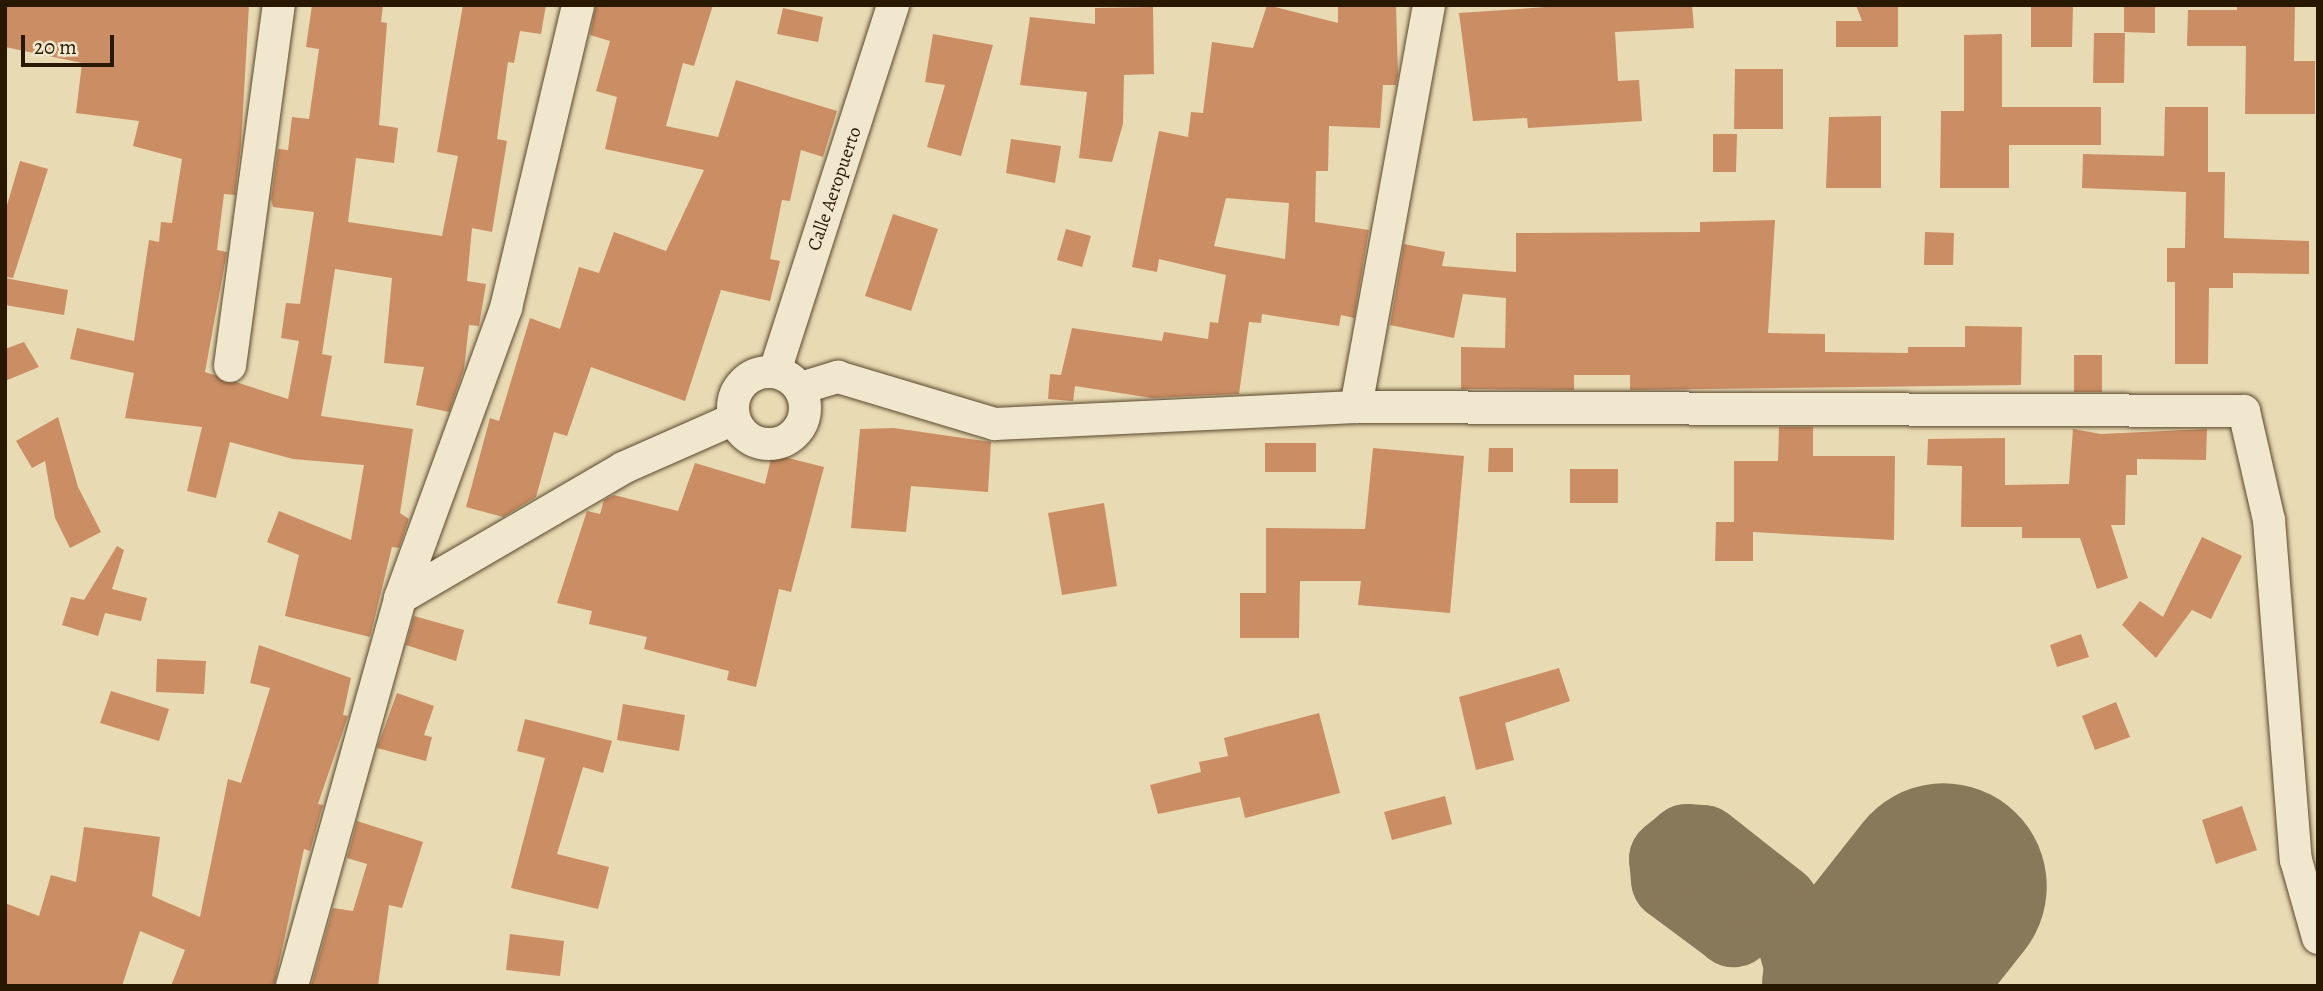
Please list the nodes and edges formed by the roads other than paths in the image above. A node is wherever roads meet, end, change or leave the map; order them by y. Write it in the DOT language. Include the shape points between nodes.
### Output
graph roads {
  1 [pos="279,5"];
  2 [pos="578,5"];
  3 [pos="893,5"];
  4 [pos="1429,5"];
  5 [pos="230,366"];
  6 [pos="788,380"];
  7 [pos="1356,407"];
  8 [pos="734,419"];
  9 [pos="400,598"];
  10 [pos="2318,938"];
  11 [pos="292,986"];
  1 -- 5 [label="street"];
  2 -- 9 [label="street" via="506,308"];
  3 -- 6 [label="street, Calle Aeropuerto"];
  4 -- 7 [label="street"];
  6 -- 7 [label="street" via="838,377 995,424"];
  6 -- 8 [label="street" via="741,384"];
  6 -- 8 [label="street" via="804,418 785,441 754,441"];
  7 -- 10 [label="street" via="2244,411 2269,520 2296,860"];
  8 -- 9 [label="street" via="623,468"];
  9 -- 11 [label="street"];
}
